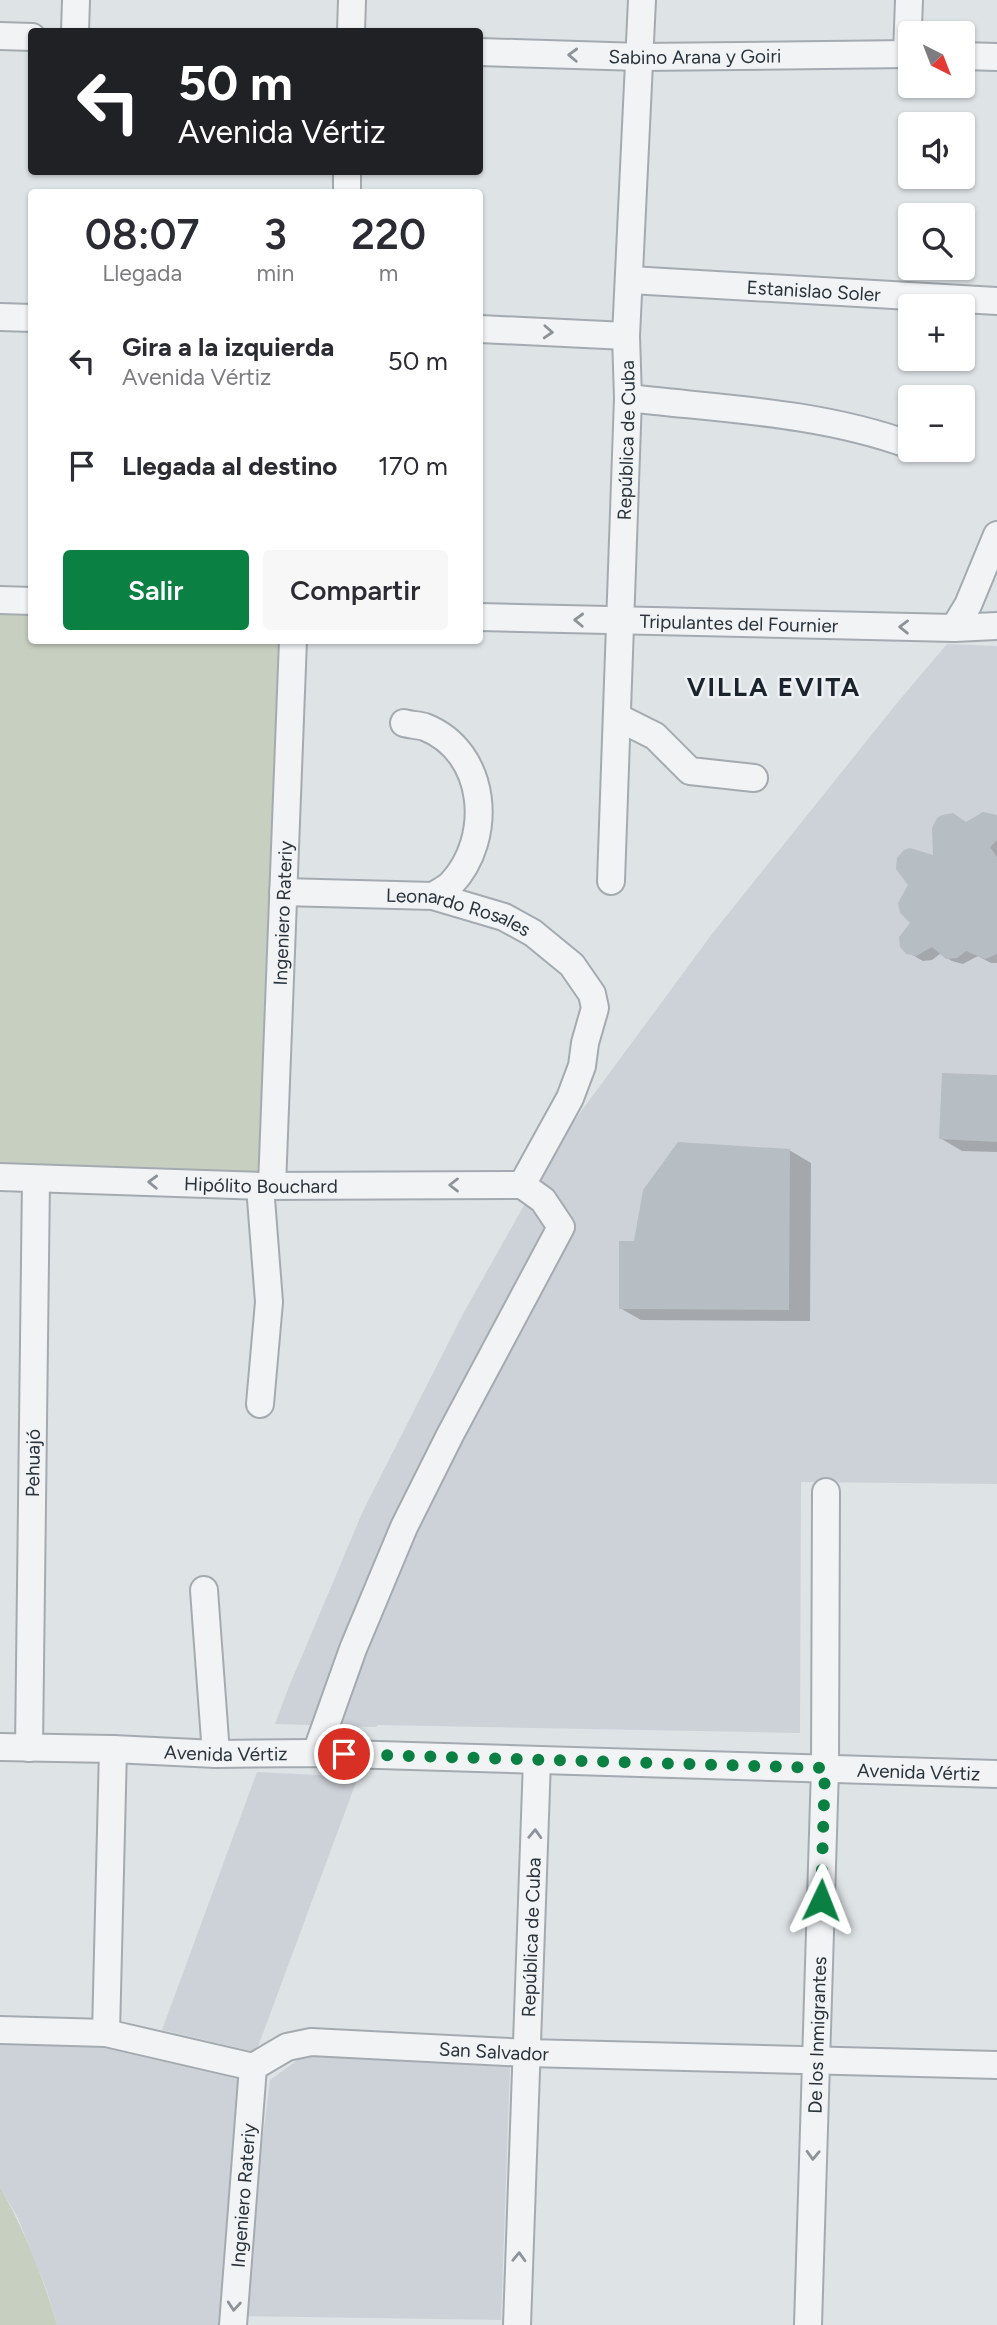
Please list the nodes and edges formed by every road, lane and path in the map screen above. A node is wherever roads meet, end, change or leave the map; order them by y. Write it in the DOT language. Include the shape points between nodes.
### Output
graph roads {
  1 [pos="76,0"];
  2 [pos="352,0"];
  3 [pos="642,0"];
  4 [pos="909,0"];
  5 [pos="909,21"];
  6 [pos="75,28"];
  7 [pos="351,28"];
  8 [pos="0,36"];
  9 [pos="28,37"];
  10 [pos="483,52"];
  11 [pos="898,54"];
  12 [pos="975,56"];
  13 [pos="641,57"];
  14 [pos="997,57"];
  15 [pos="629,280"];
  16 [pos="997,300"];
  17 [pos="0,317"];
  18 [pos="28,318"];
  19 [pos="483,329"];
  20 [pos="626,336"];
  21 [pos="628,398"];
  22 [pos="898,441"];
  23 [pos="997,535"];
  24 [pos="0,600"];
  25 [pos="28,601"];
  26 [pos="483,617"];
  27 [pos="621,622"];
  28 [pos="997,626"];
  29 [pos="954,628"];
  30 [pos="293,644"];
  31 [pos="617,717"];
  32 [pos="404,723"];
  33 [pos="754,778"];
  34 [pos="611,881"];
  35 [pos="283,892"];
  36 [pos="433,896"];
  37 [pos="0,1177"];
  38 [pos="36,1179"];
  39 [pos="522,1185"];
  40 [pos="266,1186"];
  41 [pos="260,1404"];
  42 [pos="826,1492"];
  43 [pos="204,1590"];
  44 [pos="0,1747"];
  45 [pos="29,1748"];
  46 [pos="113,1749"];
  47 [pos="316,1753"];
  48 [pos="216,1755"];
  49 [pos="537,1760"];
  50 [pos="825,1768"];
  51 [pos="997,1774"];
  52 [pos="0,2030"];
  53 [pos="106,2034"];
  54 [pos="527,2053"];
  55 [pos="816,2059"];
  56 [pos="997,2065"];
  57 [pos="253,2067"];
  58 [pos="233,2325"];
  59 [pos="517,2325"];
  60 [pos="808,2325"];
  1 -- 6 [label="street"];
  2 -- 7 [label="street"];
  3 -- 13 [label="street, República de Cuba"];
  4 -- 5 [label="street"];
  8 -- 9 [label="street"];
  13 -- 10 [label="street, Sabino Arana y Goiri, one-way"];
  11 -- 13 [label="street, Sabino Arana y Goiri"];
  12 -- 14 [label="street"];
  13 -- 15 [label="street, República de Cuba"];
  15 -- 16 [label="street, Estanislao Soler"];
  15 -- 20 [label="street, República de Cuba"];
  17 -- 18 [label="street"];
  19 -- 20 [label="street, one-way"];
  20 -- 21 [label="street, República de Cuba"];
  21 -- 22 [label="street" via="810,419 872,431"];
  21 -- 27 [label="street, República de Cuba"];
  23 -- 29 [label="street"];
  24 -- 25 [label="street"];
  27 -- 26 [label="street, Tripulantes del Fournier, one-way"];
  29 -- 27 [label="street, Tripulantes del Fournier, one-way"];
  27 -- 31 [label="street, República de Cuba"];
  28 -- 29 [label="street, Tripulantes del Fournier"];
  30 -- 35 [label="street, Ingeniero Rateriy"];
  31 -- 33 [label="street" via="655,736 690,771"];
  31 -- 34 [label="street, República de Cuba"];
  32 -- 36 [label="street" via="425,727 453,745 473,775 480,811 474,842 460,871 450,886"];
  35 -- 36 [label="street, Leonardo Rosales"];
  35 -- 40 [label="street, Ingeniero Rateriy"];
  36 -- 39 [label="street, Leonardo Rosales" via="503,918 533,933 572,965 592,994 594,1008 582,1066 570,1098"];
  37 -- 38 [label="street, Hipólito Bouchard"];
  40 -- 38 [label="street, Hipólito Bouchard, one-way"];
  38 -- 45 [label="street, Pehuajó"];
  39 -- 40 [label="street, Hipólito Bouchard, one-way"];
  39 -- 47 [label="street" via="543,1200 562,1227 404,1527"];
  40 -- 41 [label="street, Ingeniero Rateriy" via="269,1302"];
  42 -- 50 [label="street, De los Inmigrantes"];
  43 -- 48 [label="street"];
  44 -- 45 [label="street, Avenida Vértiz"];
  45 -- 46 [label="street, Avenida Vértiz"];
  46 -- 48 [label="street, Avenida Vértiz"];
  46 -- 53 [label="street"];
  47 -- 48 [label="street, Avenida Vértiz"];
  47 -- 49 [label="street, Avenida Vértiz"];
  49 -- 50 [label="street, Avenida Vértiz"];
  54 -- 49 [label="street, República de Cuba, one-way"];
  50 -- 51 [label="street, Avenida Vértiz"];
  50 -- 55 [label="street, De los Inmigrantes"];
  52 -- 53 [label="street"];
  53 -- 57 [label="street"];
  54 -- 55 [label="street, San Salvador"];
  54 -- 57 [label="street, San Salvador" via="311,2042 287,2047"];
  59 -- 54 [label="street, República de Cuba, one-way"];
  55 -- 56 [label="street, San Salvador"];
  55 -- 60 [label="street, De los Inmigrantes, one-way"];
  57 -- 58 [label="street, Ingeniero Rateriy, one-way"];
}
